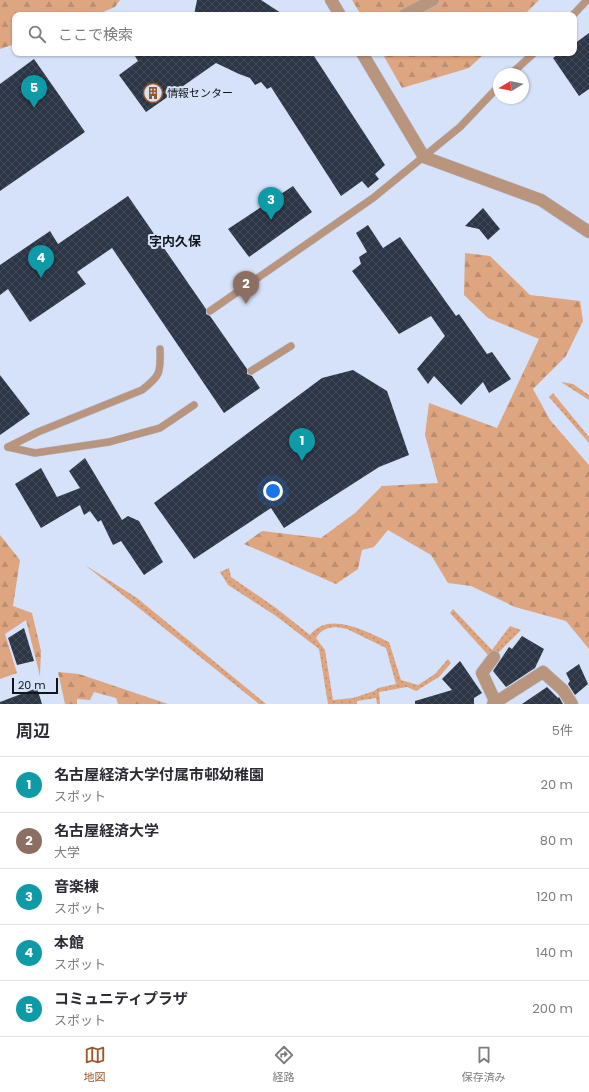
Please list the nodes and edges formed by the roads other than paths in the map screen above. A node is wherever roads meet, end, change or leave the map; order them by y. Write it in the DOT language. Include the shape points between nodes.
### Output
graph roads {
  1 [pos="331,0"];
  2 [pos="433,0"];
  3 [pos="587,0"];
  4 [pos="338,12"];
  5 [pos="410,12"];
  6 [pos="576,12"];
  7 [pos="364,56"];
  8 [pos="531,56"];
  9 [pos="518,68"];
  10 [pos="493,92"];
  11 [pos="424,156"];
  12 [pos="589,232"];
  13 [pos="210,311"];
  14 [pos="291,346"];
  15 [pos="160,350"];
  16 [pos="251,370"];
  17 [pos="194,405"];
  18 [pos="494,657"];
  19 [pos="495,703"];
  20 [pos="572,704"];
  1 -- 4 [label="street"];
  2 -- 5 [label="street"];
  3 -- 6 [label="lane"];
  7 -- 11 [label="street"];
  8 -- 9 [label="lane"];
  10 -- 11 [label="lane" via="460,127"];
  11 -- 12 [label="street" via="541,200"];
  11 -- 13 [label="lane" via="373,198"];
  14 -- 16 [label="lane"];
  15 -- 17 [label="lane" via="161,365 155,380 142,390 38,432 8,447 35,453 109,442 160,428"];
  18 -- 19 [label="street" via="482,673"];
  19 -- 20 [label="street" via="543,672 563,690"];
}
